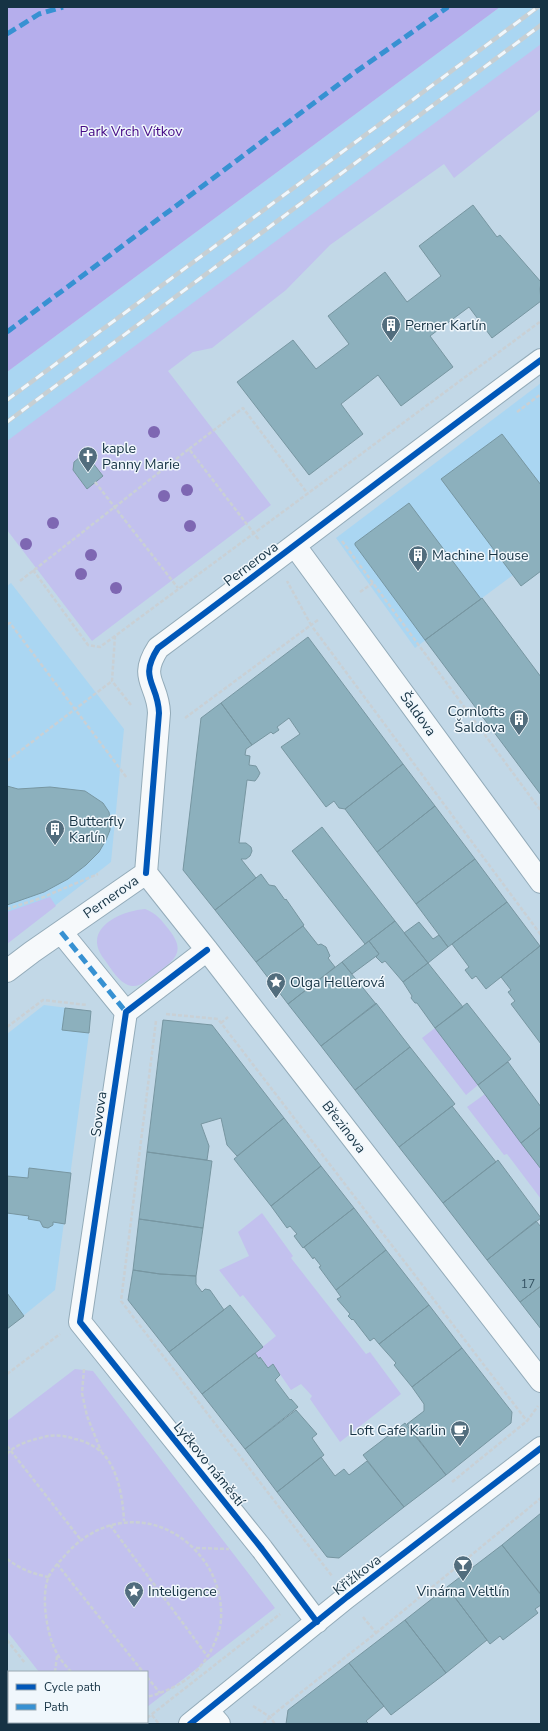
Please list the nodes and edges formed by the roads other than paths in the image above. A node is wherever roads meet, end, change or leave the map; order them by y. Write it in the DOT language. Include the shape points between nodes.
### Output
graph roads {
  1 [pos="541,360"];
  2 [pos="295,546"];
  3 [pos="146,873"];
  4 [pos="540,880"];
  5 [pos="61,932"];
  6 [pos="207,950"];
  7 [pos="7,971"];
  8 [pos="126,1012"];
  9 [pos="70,1324"];
  10 [pos="541,1381"];
  11 [pos="541,1448"];
  12 [pos="317,1622"];
  13 [pos="213,1717"];
  14 [pos="190,1724"];
  1 -- 2 [label="street, Pernerova" via="388,473"];
  2 -- 3 [label="street, Pernerova" via="158,648 150,661 148,678 157,698 159,713"];
  2 -- 4 [label="street, Šaldova"];
  3 -- 5 [label="street, Pernerova"];
  3 -- 6 [label="street, Březinova"];
  5 -- 7 [label="street, Pernerova"];
  5 -- 8 [label="street"];
  6 -- 8 [label="street"];
  6 -- 10 [label="street, Březinova"];
  8 -- 9 [label="street, Sovova"];
  9 -- 12 [label="street, Lyčkovo náměstí" via="262,1549"];
  11 -- 12 [label="street, Křižíkova"];
  12 -- 13 [label="street, Křižíkova"];
  13 -- 14 [label="street, Křižíkova"];
}
